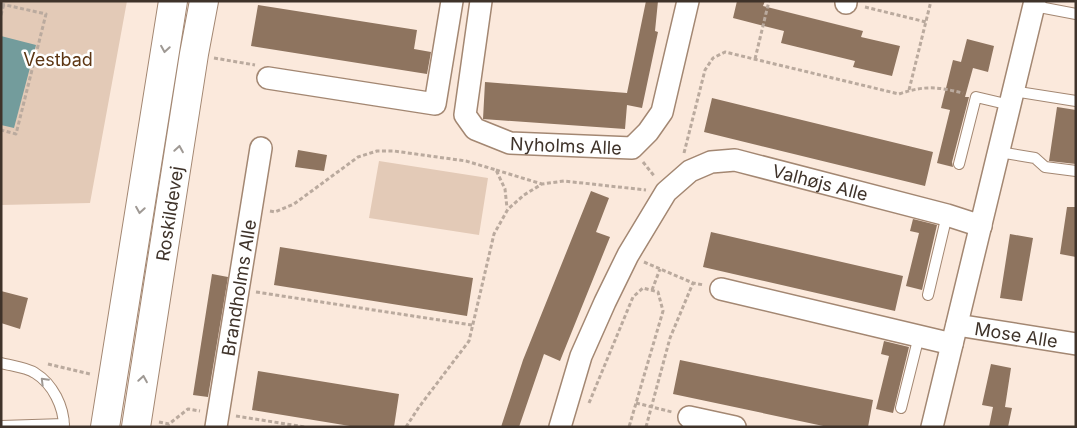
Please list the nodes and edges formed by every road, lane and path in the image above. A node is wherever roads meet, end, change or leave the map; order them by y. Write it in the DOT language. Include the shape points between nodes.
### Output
graph roads {
  1 [pos="173,1"];
  2 [pos="204,1"];
  3 [pos="452,1"];
  4 [pos="481,1"];
  5 [pos="688,1"];
  6 [pos="769,1"];
  7 [pos="931,1"];
  8 [pos="846,2"];
  9 [pos="3,4"];
  10 [pos="1034,4"];
  11 [pos="1076,14"];
  12 [pos="1,15"];
  13 [pos="926,22"];
  14 [pos="194,54"];
  15 [pos="754,59"];
  16 [pos="268,78"];
  17 [pos="909,90"];
  18 [pos="976,97"];
  19 [pos="1011,98"];
  20 [pos="1076,101"];
  21 [pos="1,130"];
  22 [pos="261,148"];
  23 [pos="632,148"];
  24 [pos="999,152"];
  25 [pos="959,164"];
  26 [pos="496,170"];
  27 [pos="690,171"];
  28 [pos="1076,172"];
  29 [pos="542,184"];
  30 [pos="666,192"];
  31 [pos="251,208"];
  32 [pos="508,209"];
  33 [pos="947,215"];
  34 [pos="981,226"];
  35 [pos="628,255"];
  36 [pos="660,269"];
  37 [pos="693,283"];
  38 [pos="721,289"];
  39 [pos="238,290"];
  40 [pos="652,290"];
  41 [pos="928,295"];
  42 [pos="472,325"];
  43 [pos="955,334"];
  44 [pos="918,336"];
  45 [pos="1076,344"];
  46 [pos="1,363"];
  47 [pos="34,372"];
  48 [pos="113,377"];
  49 [pos="636,403"];
  50 [pos="589,405"];
  51 [pos="651,406"];
  52 [pos="901,408"];
  53 [pos="188,409"];
  54 [pos="689,418"];
  55 [pos="217,420"];
  56 [pos="169,424"];
  57 [pos="64,425"];
  58 [pos="1,426"];
  59 [pos="105,427"];
  60 [pos="136,427"];
  61 [pos="305,427"];
  62 [pos="406,427"];
  63 [pos="560,427"];
  64 [pos="629,427"];
  65 [pos="646,427"];
  66 [pos="735,427"];
  67 [pos="932,427"];
  1 -- 48 [label="main road, Roskildevej, one-way"];
  2 -- 14 [label="main road, Roskildevej"];
  3 -- 16 [label="street" via="435,104"];
  4 -- 23 [label="street, Nyholms Alle" via="464,115 475,129 510,143"];
  5 -- 23 [label="street, Nyholms Alle" via="662,112"];
  6 -- 15 [label="path"];
  7 -- 13 [label="path"];
  8 -- 13 [label="path"];
  9 -- 12 [label="path"];
  9 -- 21 [label="path" via="46,14 16,134"];
  10 -- 11 [label="lane"];
  10 -- 19 [label="street"];
  13 -- 17 [label="path"];
  14 -- 16 [label="path" via="264,66"];
  60 -- 14 [label="main road, Roskildevej, one-way"];
  15 -- 17 [label="path" via="900,94"];
  15 -- 27 [label="path" via="725,52 713,58 705,70 682,159"];
  17 -- 18 [label="path" via="936,87"];
  18 -- 19 [label="lane"];
  18 -- 25 [label="lane"];
  19 -- 20 [label="lane"];
  19 -- 24 [label="street"];
  22 -- 31 [label="street, Brandholms Alle"];
  23 -- 30 [label="path"];
  24 -- 28 [label="lane" via="1035,158 1045,166"];
  24 -- 34 [label="street"];
  26 -- 29 [label="path"];
  26 -- 31 [label="path" via="466,160 377,150 358,157 294,204 275,212"];
  26 -- 32 [label="path" via="505,188"];
  27 -- 30 [label="street, Valhøjs Alle"];
  27 -- 33 [label="street, Valhøjs Alle" via="711,162 735,160"];
  29 -- 30 [label="path" via="564,181"];
  29 -- 32 [label="path"];
  30 -- 35 [label="street"];
  31 -- 39 [label="street, Brandholms Alle"];
  32 -- 42 [label="path" via="494,234"];
  33 -- 34 [label="street, Valhøjs Alle"];
  33 -- 41 [label="lane"];
  34 -- 43 [label="street"];
  35 -- 36 [label="path"];
  35 -- 63 [label="street" via="581,356"];
  36 -- 37 [label="path"];
  36 -- 40 [label="path"];
  37 -- 38 [label="path"];
  37 -- 51 [label="path" via="670,338"];
  38 -- 44 [label="street"];
  39 -- 42 [label="path"];
  39 -- 55 [label="street, Brandholms Alle"];
  40 -- 49 [label="path" via="658,292 663,311"];
  40 -- 50 [label="path" via="644,288 633,297"];
  42 -- 62 [label="path" via="469,341"];
  43 -- 44 [label="street"];
  43 -- 45 [label="street, Mose Alle"];
  43 -- 67 [label="street"];
  44 -- 52 [label="lane"];
  46 -- 47 [label="lane"];
  47 -- 48 [label="path" via="44,363 85,374"];
  57 -- 47 [label="lane, one-way" via="54,391"];
  48 -- 59 [label="main road, Roskildevej"];
  49 -- 51 [label="path"];
  49 -- 64 [label="path"];
  51 -- 65 [label="path"];
  53 -- 56 [label="path"];
  54 -- 66 [label="street"];
  55 -- 61 [label="path"];
  57 -- 58 [label="lane"];
}
